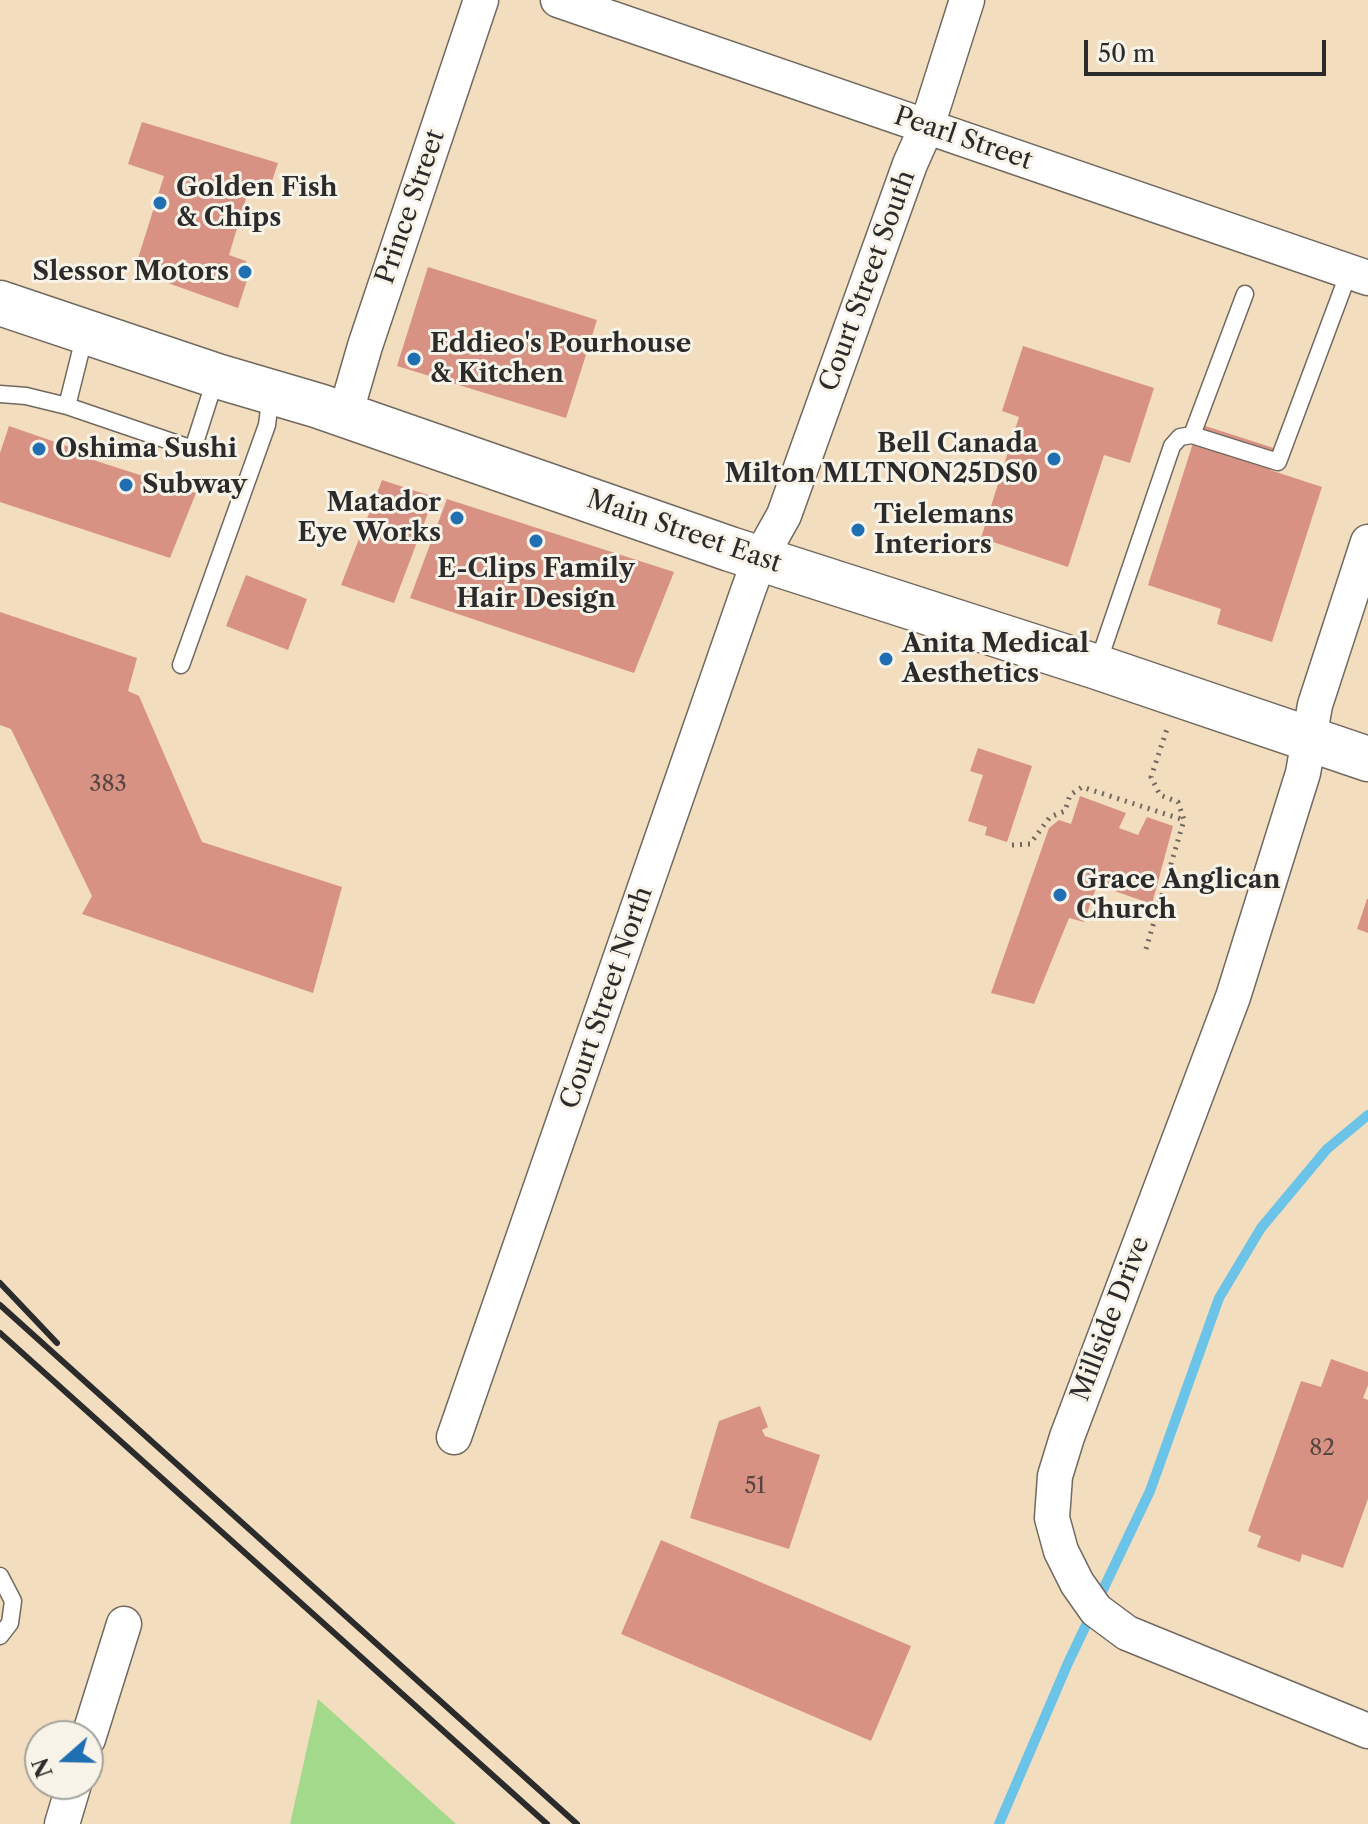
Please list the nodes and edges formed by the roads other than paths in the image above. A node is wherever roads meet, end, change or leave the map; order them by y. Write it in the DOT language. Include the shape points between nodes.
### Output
graph roads {
  1 [pos="481,0"];
  2 [pos="558,0"];
  3 [pos="967,0"];
  4 [pos="927,126"];
  5 [pos="1359,275"];
  6 [pos="1245,294"];
  7 [pos="0,303"];
  8 [pos="86,332"];
  9 [pos="217,376"];
  10 [pos="272,391"];
  11 [pos="0,394"];
  12 [pos="67,406"];
  13 [pos="345,415"];
  14 [pos="1192,435"];
  15 [pos="1368,542"];
  16 [pos="760,558"];
  17 [pos="181,665"];
  18 [pos="1097,667"];
  19 [pos="1310,741"];
  20 [pos="1368,759"];
  21 [pos="454,1437"];
  22 [pos="0,1576"];
  23 [pos="124,1624"];
  24 [pos="0,1636"];
  25 [pos="94,1720"];
  26 [pos="1368,1731"];
  27 [pos="69,1800"];
  28 [pos="62,1824"];
  1 -- 13 [label="street, Prince Street"];
  2 -- 4 [label="street, Pearl Street"];
  3 -- 4 [label="street, Court Street South"];
  4 -- 5 [label="street, Pearl Street"];
  4 -- 16 [label="street, Court Street South" via="784,515"];
  5 -- 14 [label="lane" via="1278,462"];
  6 -- 14 [label="lane"];
  7 -- 8 [label="main road, Main Street East"];
  8 -- 9 [label="main road, Main Street East"];
  8 -- 12 [label="lane"];
  9 -- 10 [label="main road, Main Street East"];
  9 -- 12 [label="lane" via="193,449"];
  10 -- 13 [label="main road, Main Street East"];
  10 -- 17 [label="lane" via="267,425"];
  11 -- 12 [label="lane"];
  13 -- 16 [label="main road, Main Street East"];
  14 -- 18 [label="lane" via="1180,437 1172,446"];
  15 -- 19 [label="street, Millside Drive" via="1315,705"];
  16 -- 18 [label="main road, Main Street East"];
  16 -- 21 [label="street, Court Street North"];
  18 -- 19 [label="main road, Main Street East"];
  19 -- 20 [label="main road, Main Street East"];
  19 -- 26 [label="street, Millside Drive" via="1233,997 1067,1437 1055,1476 1052,1518 1077,1583 1096,1610 1127,1633"];
  22 -- 24 [label="lane" via="13,1601 10,1623"];
  23 -- 25 [label="street"];
  27 -- 28 [label="street"];
}
